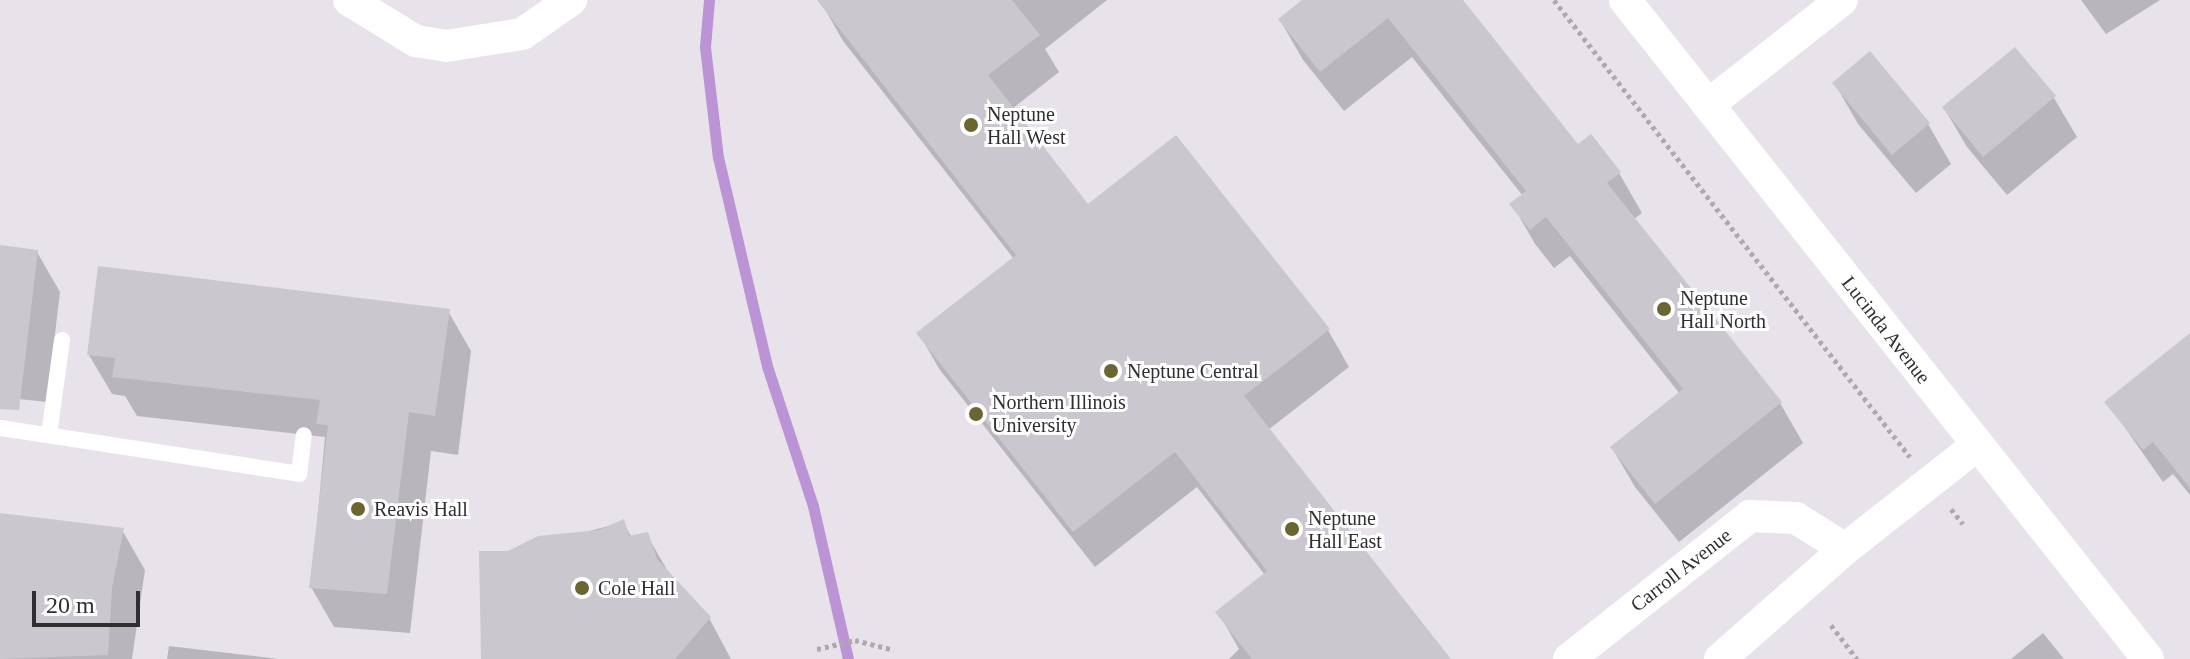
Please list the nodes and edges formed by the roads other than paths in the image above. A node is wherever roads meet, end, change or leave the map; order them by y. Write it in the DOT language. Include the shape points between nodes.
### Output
graph roads {
  1 [pos="349,0"];
  2 [pos="571,0"];
  3 [pos="1625,0"];
  4 [pos="1842,0"];
  5 [pos="1708,105"];
  6 [pos="62,340"];
  7 [pos="0,428"];
  8 [pos="49,435"];
  9 [pos="304,435"];
  10 [pos="1977,445"];
  11 [pos="1845,549"];
  12 [pos="1569,659"];
  13 [pos="1720,659"];
  14 [pos="2148,659"];
  1 -- 2 [label="street" via="416,41 446,46 522,34"];
  3 -- 5 [label="street, Lucinda Avenue"];
  4 -- 5 [label="street"];
  5 -- 10 [label="street, Lucinda Avenue"];
  6 -- 8 [label="lane"];
  7 -- 8 [label="lane"];
  8 -- 9 [label="lane" via="299,474"];
  10 -- 11 [label="street"];
  10 -- 14 [label="street, Lucinda Avenue"];
  11 -- 12 [label="street, Carroll Avenue" via="1796,518 1750,516"];
  11 -- 13 [label="street"];
}
